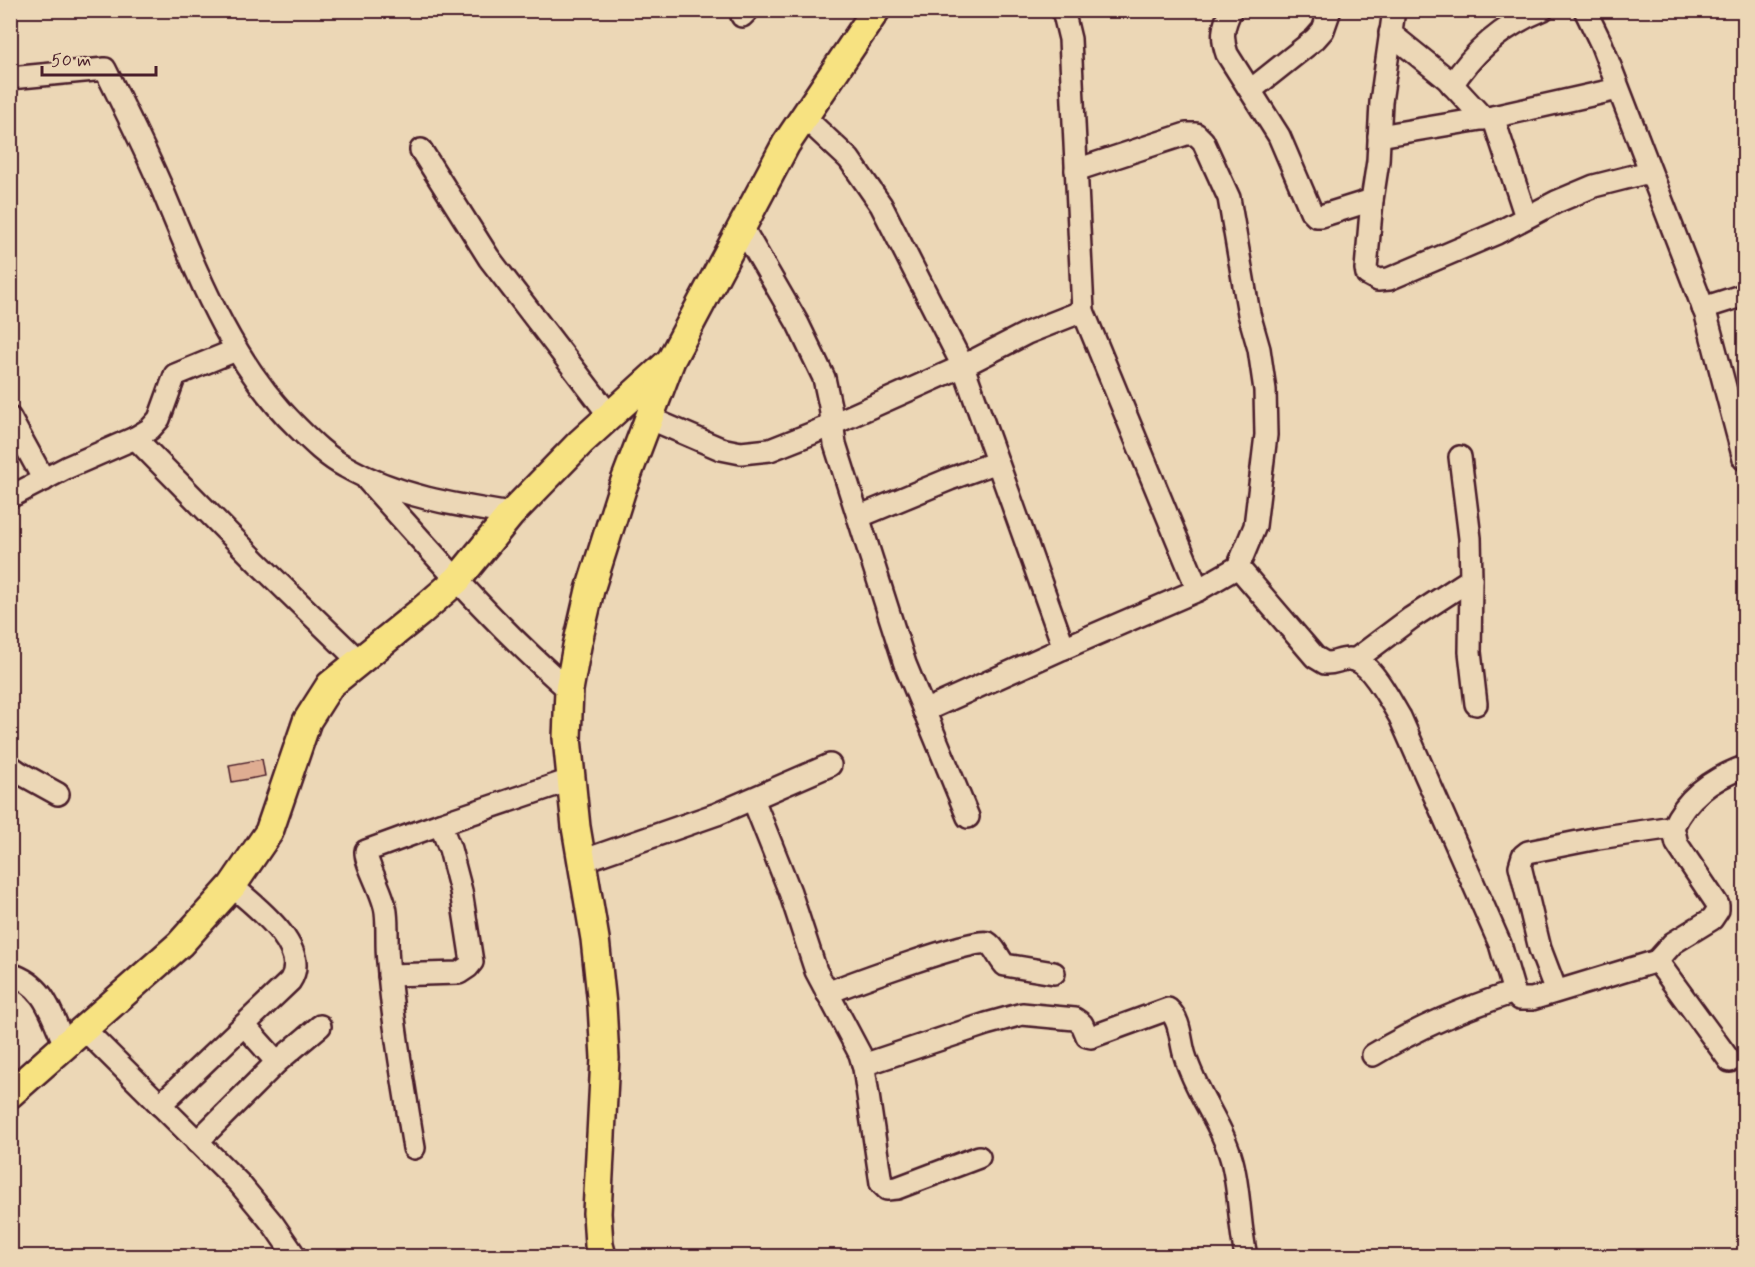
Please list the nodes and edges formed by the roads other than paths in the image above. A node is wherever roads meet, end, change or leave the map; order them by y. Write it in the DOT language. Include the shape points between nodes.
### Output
graph roads {
  1 [pos="1063,10"];
  2 [pos="1231,10"];
  3 [pos="1330,10"];
  4 [pos="1394,10"];
  5 [pos="1542,10"];
  6 [pos="1585,10"];
  7 [pos="875,11"];
  8 [pos="1390,33"];
  9 [pos="10,78"];
  10 [pos="1452,85"];
  11 [pos="1618,89"];
  12 [pos="1251,90"];
  13 [pos="804,117"];
  14 [pos="1488,118"];
  15 [pos="1379,136"];
  16 [pos="420,150"];
  17 [pos="1076,170"];
  18 [pos="1649,172"];
  19 [pos="1372,200"];
  20 [pos="1526,217"];
  21 [pos="742,227"];
  22 [pos="1744,295"];
  23 [pos="1703,308"];
  24 [pos="1083,311"];
  25 [pos="236,350"];
  26 [pos="671,360"];
  27 [pos="963,366"];
  28 [pos="610,416"];
  29 [pos="10,418"];
  30 [pos="650,418"];
  31 [pos="832,425"];
  32 [pos="135,438"];
  33 [pos="1460,457"];
  34 [pos="1744,459"];
  35 [pos="997,462"];
  36 [pos="365,477"];
  37 [pos="44,480"];
  38 [pos="10,497"];
  39 [pos="511,514"];
  40 [pos="858,517"];
  41 [pos="1238,567"];
  42 [pos="1471,579"];
  43 [pos="457,580"];
  44 [pos="1198,590"];
  45 [pos="1064,648"];
  46 [pos="1355,660"];
  47 [pos="359,661"];
  48 [pos="569,690"];
  49 [pos="1476,704"];
  50 [pos="924,711"];
  51 [pos="830,765"];
  52 [pos="10,766"];
  53 [pos="1744,767"];
  54 [pos="570,780"];
  55 [pos="58,794"];
  56 [pos="753,799"];
  57 [pos="968,817"];
  58 [pos="440,824"];
  59 [pos="1673,827"];
  60 [pos="582,861"];
  61 [pos="232,886"];
  62 [pos="1657,961"];
  63 [pos="1054,973"];
  64 [pos="10,974"];
  65 [pos="389,975"];
  66 [pos="1556,991"];
  67 [pos="1515,992"];
  68 [pos="827,993"];
  69 [pos="244,1025"];
  70 [pos="320,1026"];
  71 [pos="75,1037"];
  72 [pos="1373,1055"];
  73 [pos="1730,1061"];
  74 [pos="277,1062"];
  75 [pos="863,1065"];
  76 [pos="10,1094"];
  77 [pos="160,1105"];
  78 [pos="197,1142"];
  79 [pos="414,1148"];
  80 [pos="979,1157"];
  81 [pos="295,1257"];
  82 [pos="602,1257"];
  83 [pos="1246,1257"];
  1 -- 17 [label="street" via="1070,39"];
  2 -- 12 [label="street" via="1223,42"];
  3 -- 12 [label="street" via="1323,30 1311,44"];
  4 -- 8 [label="street"];
  5 -- 10 [label="street" via="1509,25 1464,66"];
  6 -- 11 [label="street"];
  7 -- 13 [label="main road"];
  8 -- 10 [label="street"];
  8 -- 15 [label="street"];
  9 -- 25 [label="street" via="105,69"];
  10 -- 14 [label="street"];
  11 -- 14 [label="street"];
  11 -- 18 [label="street"];
  12 -- 19 [label="street" via="1279,136 1305,201 1316,216 1327,216"];
  13 -- 21 [label="main road"];
  13 -- 27 [label="street" via="849,159 869,185"];
  14 -- 15 [label="street"];
  14 -- 20 [label="street"];
  15 -- 19 [label="street"];
  16 -- 28 [label="street" via="489,258"];
  17 -- 24 [label="street"];
  17 -- 41 [label="street" via="1196,134 1209,150 1225,188 1265,390 1266,435 1255,526"];
  18 -- 20 [label="street" via="1594,186"];
  18 -- 23 [label="street"];
  19 -- 20 [label="street" via="1366,269 1367,274 1378,280 1421,266"];
  21 -- 26 [label="main road"];
  21 -- 31 [label="street" via="824,378"];
  22 -- 23 [label="street"];
  23 -- 34 [label="street"];
  24 -- 27 [label="street" via="1027,333"];
  24 -- 44 [label="street"];
  25 -- 32 [label="street" via="175,375 159,419"];
  25 -- 36 [label="street" via="258,383 320,450"];
  26 -- 28 [label="main road"];
  26 -- 30 [label="main road"];
  27 -- 31 [label="street"];
  27 -- 35 [label="street"];
  28 -- 39 [label="main road"];
  29 -- 37 [label="street"];
  30 -- 31 [label="street" via="741,453 770,450"];
  30 -- 48 [label="main road" via="622,489 590,590"];
  31 -- 40 [label="street"];
  32 -- 37 [label="street"];
  32 -- 47 [label="street"];
  33 -- 42 [label="street"];
  35 -- 40 [label="street"];
  35 -- 45 [label="street"];
  36 -- 39 [label="street" via="447,504"];
  36 -- 43 [label="street"];
  37 -- 38 [label="street"];
  39 -- 43 [label="main road"];
  40 -- 50 [label="street"];
  41 -- 44 [label="street"];
  41 -- 46 [label="street" via="1315,657 1325,663"];
  42 -- 46 [label="street"];
  42 -- 49 [label="street" via="1470,652"];
  43 -- 47 [label="main road"];
  43 -- 48 [label="street" via="533,659"];
  44 -- 45 [label="street"];
  45 -- 50 [label="street"];
  46 -- 67 [label="street" via="1368,668 1400,717 1500,944"];
  47 -- 61 [label="main road" via="330,685 307,721 268,832"];
  48 -- 54 [label="main road"];
  50 -- 57 [label="street"];
  51 -- 56 [label="street"];
  52 -- 55 [label="street"];
  53 -- 59 [label="street" via="1698,792"];
  54 -- 58 [label="street"];
  54 -- 60 [label="main road"];
  56 -- 60 [label="street"];
  56 -- 68 [label="street"];
  58 -- 65 [label="street" via="366,853 384,900"];
  58 -- 65 [label="street" via="460,891 472,962 459,973"];
  59 -- 62 [label="street" via="1677,844 1718,910 1712,919 1673,943"];
  59 -- 66 [label="street" via="1598,838 1523,856 1520,866 1540,949"];
  60 -- 82 [label="main road" via="595,939 603,1036 597,1213"];
  61 -- 69 [label="street" via="274,924 291,948 296,964 290,981"];
  61 -- 71 [label="main road" via="180,944"];
  62 -- 66 [label="street"];
  62 -- 73 [label="street"];
  63 -- 68 [label="street" via="1005,965 991,945 984,942"];
  64 -- 71 [label="street" via="35,986 49,1009"];
  65 -- 79 [label="street"];
  66 -- 67 [label="street" via="1522,1000"];
  67 -- 72 [label="street" via="1438,1019"];
  68 -- 75 [label="street" via="854,1039"];
  69 -- 74 [label="street"];
  69 -- 77 [label="street"];
  70 -- 74 [label="street"];
  71 -- 76 [label="main road"];
  71 -- 77 [label="street"];
  74 -- 78 [label="street"];
  75 -- 80 [label="street" via="876,1160 884,1187 897,1188"];
  75 -- 83 [label="street" via="1022,1014 1075,1019 1091,1037 1168,1009 1177,1022 1199,1092 1232,1161"];
  77 -- 78 [label="street"];
  78 -- 81 [label="street" via="239,1183"];
}
